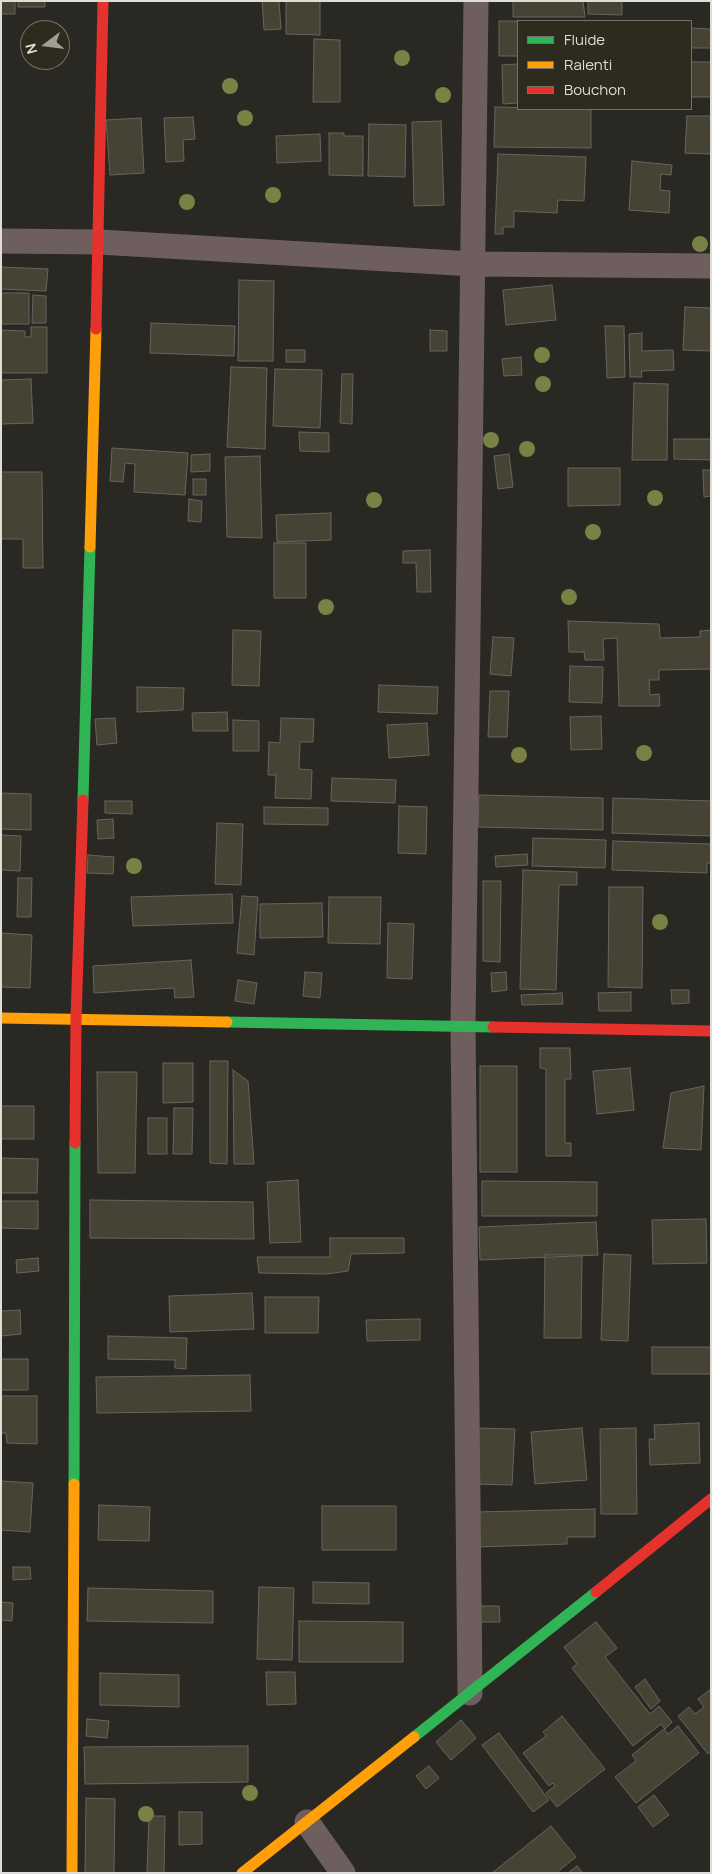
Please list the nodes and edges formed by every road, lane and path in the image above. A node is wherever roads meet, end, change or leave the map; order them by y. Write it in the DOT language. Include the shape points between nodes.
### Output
graph roads {
  1 [pos="103,1"];
  2 [pos="476,1"];
  3 [pos="1,241"];
  4 [pos="99,242"];
  5 [pos="473,264"];
  6 [pos="711,266"];
  7 [pos="1,1018"];
  8 [pos="76,1020"];
  9 [pos="463,1026"];
  10 [pos="711,1031"];
  11 [pos="711,1499"];
  12 [pos="470,1692"];
  13 [pos="307,1822"];
  14 [pos="72,1873"];
  15 [pos="242,1873"];
  16 [pos="343,1873"];
  1 -- 4 [label="street"];
  2 -- 5 [label="street"];
  3 -- 4 [label="street"];
  4 -- 5 [label="street"];
  4 -- 8 [label="street"];
  5 -- 6 [label="street"];
  5 -- 9 [label="street"];
  7 -- 8 [label="street"];
  8 -- 9 [label="street"];
  8 -- 14 [label="street"];
  9 -- 10 [label="street"];
  9 -- 12 [label="street"];
  11 -- 12 [label="street"];
  12 -- 13 [label="street"];
  13 -- 15 [label="street"];
  13 -- 16 [label="street"];
}
